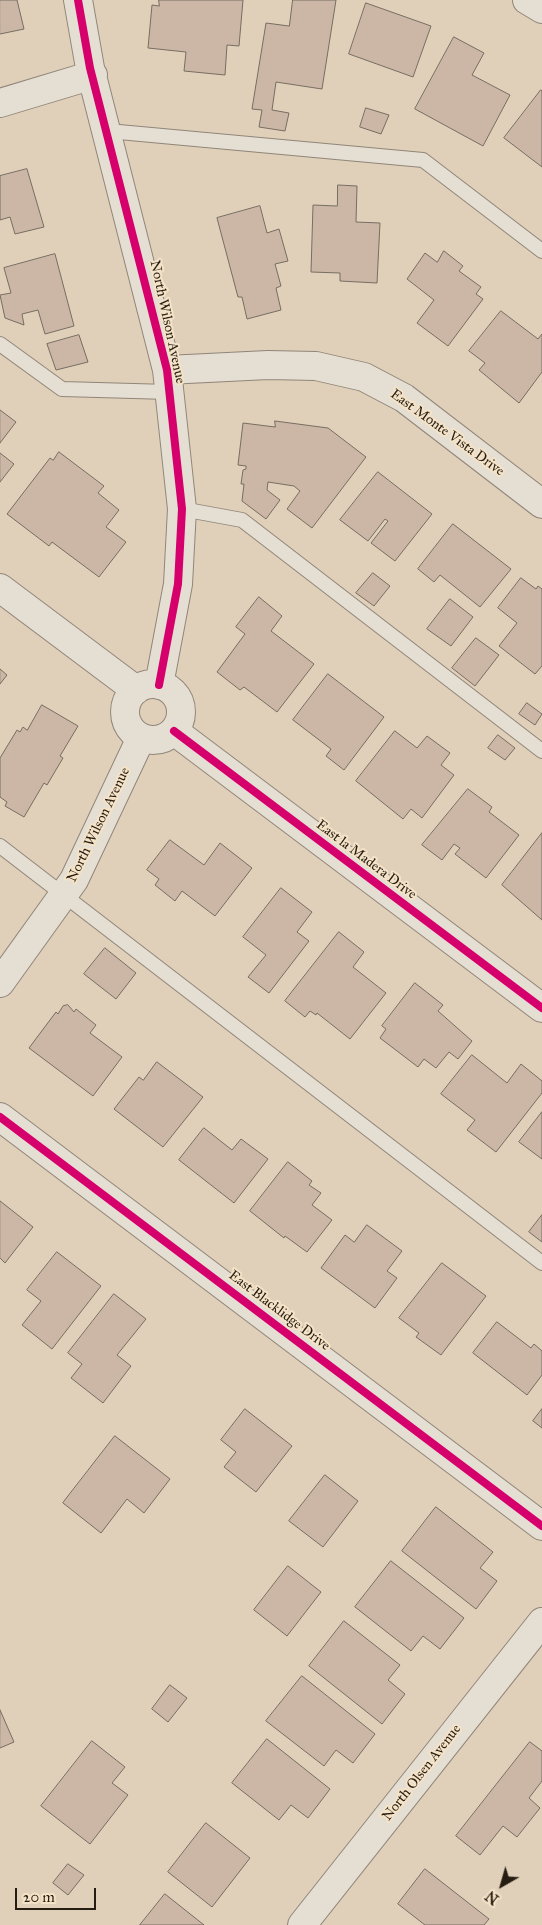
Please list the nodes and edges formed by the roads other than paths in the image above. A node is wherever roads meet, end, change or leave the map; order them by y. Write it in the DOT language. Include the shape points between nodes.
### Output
graph roads {
  1 [pos="78,0"];
  2 [pos="527,0"];
  3 [pos="542,9"];
  4 [pos="93,76"];
  5 [pos="0,103"];
  6 [pos="108,131"];
  7 [pos="542,251"];
  8 [pos="0,344"];
  9 [pos="168,381"];
  10 [pos="542,504"];
  11 [pos="182,510"];
  12 [pos="0,588"];
  13 [pos="148,688"];
  14 [pos="174,732"];
  15 [pos="142,738"];
  16 [pos="542,750"];
  17 [pos="0,846"];
  18 [pos="64,895"];
  19 [pos="0,983"];
  20 [pos="542,1008"];
  21 [pos="0,1117"];
  22 [pos="542,1264"];
  23 [pos="542,1526"];
  24 [pos="542,1622"];
  25 [pos="302,1925"];
  1 -- 4 [label="street, North Wilson Avenue"];
  2 -- 3 [label="street"];
  4 -- 5 [label="street"];
  4 -- 6 [label="street, North Wilson Avenue"];
  6 -- 7 [label="lane" via="423,160"];
  6 -- 9 [label="street, North Wilson Avenue"];
  8 -- 9 [label="lane" via="62,390"];
  9 -- 10 [label="street, East Monte Vista Drive" via="268,365 316,366 364,377 404,398"];
  9 -- 11 [label="street, North Wilson Avenue"];
  11 -- 13 [label="street, North Wilson Avenue" via="178,584"];
  11 -- 16 [label="lane" via="242,520"];
  12 -- 13 [label="street"];
  13 -- 14 [label="street" via="175,695 180,704 181,720"];
  13 -- 15 [label="street" via="127,701 125,711 131,729"];
  14 -- 15 [label="street" via="156,740"];
  14 -- 20 [label="street, East la Madera Drive"];
  15 -- 18 [label="street, North Wilson Avenue"];
  17 -- 18 [label="lane"];
  18 -- 19 [label="street, North Wilson Avenue"];
  18 -- 22 [label="lane"];
  21 -- 23 [label="street, East Blacklidge Drive"];
  24 -- 25 [label="street, North Olsen Avenue"];
}
